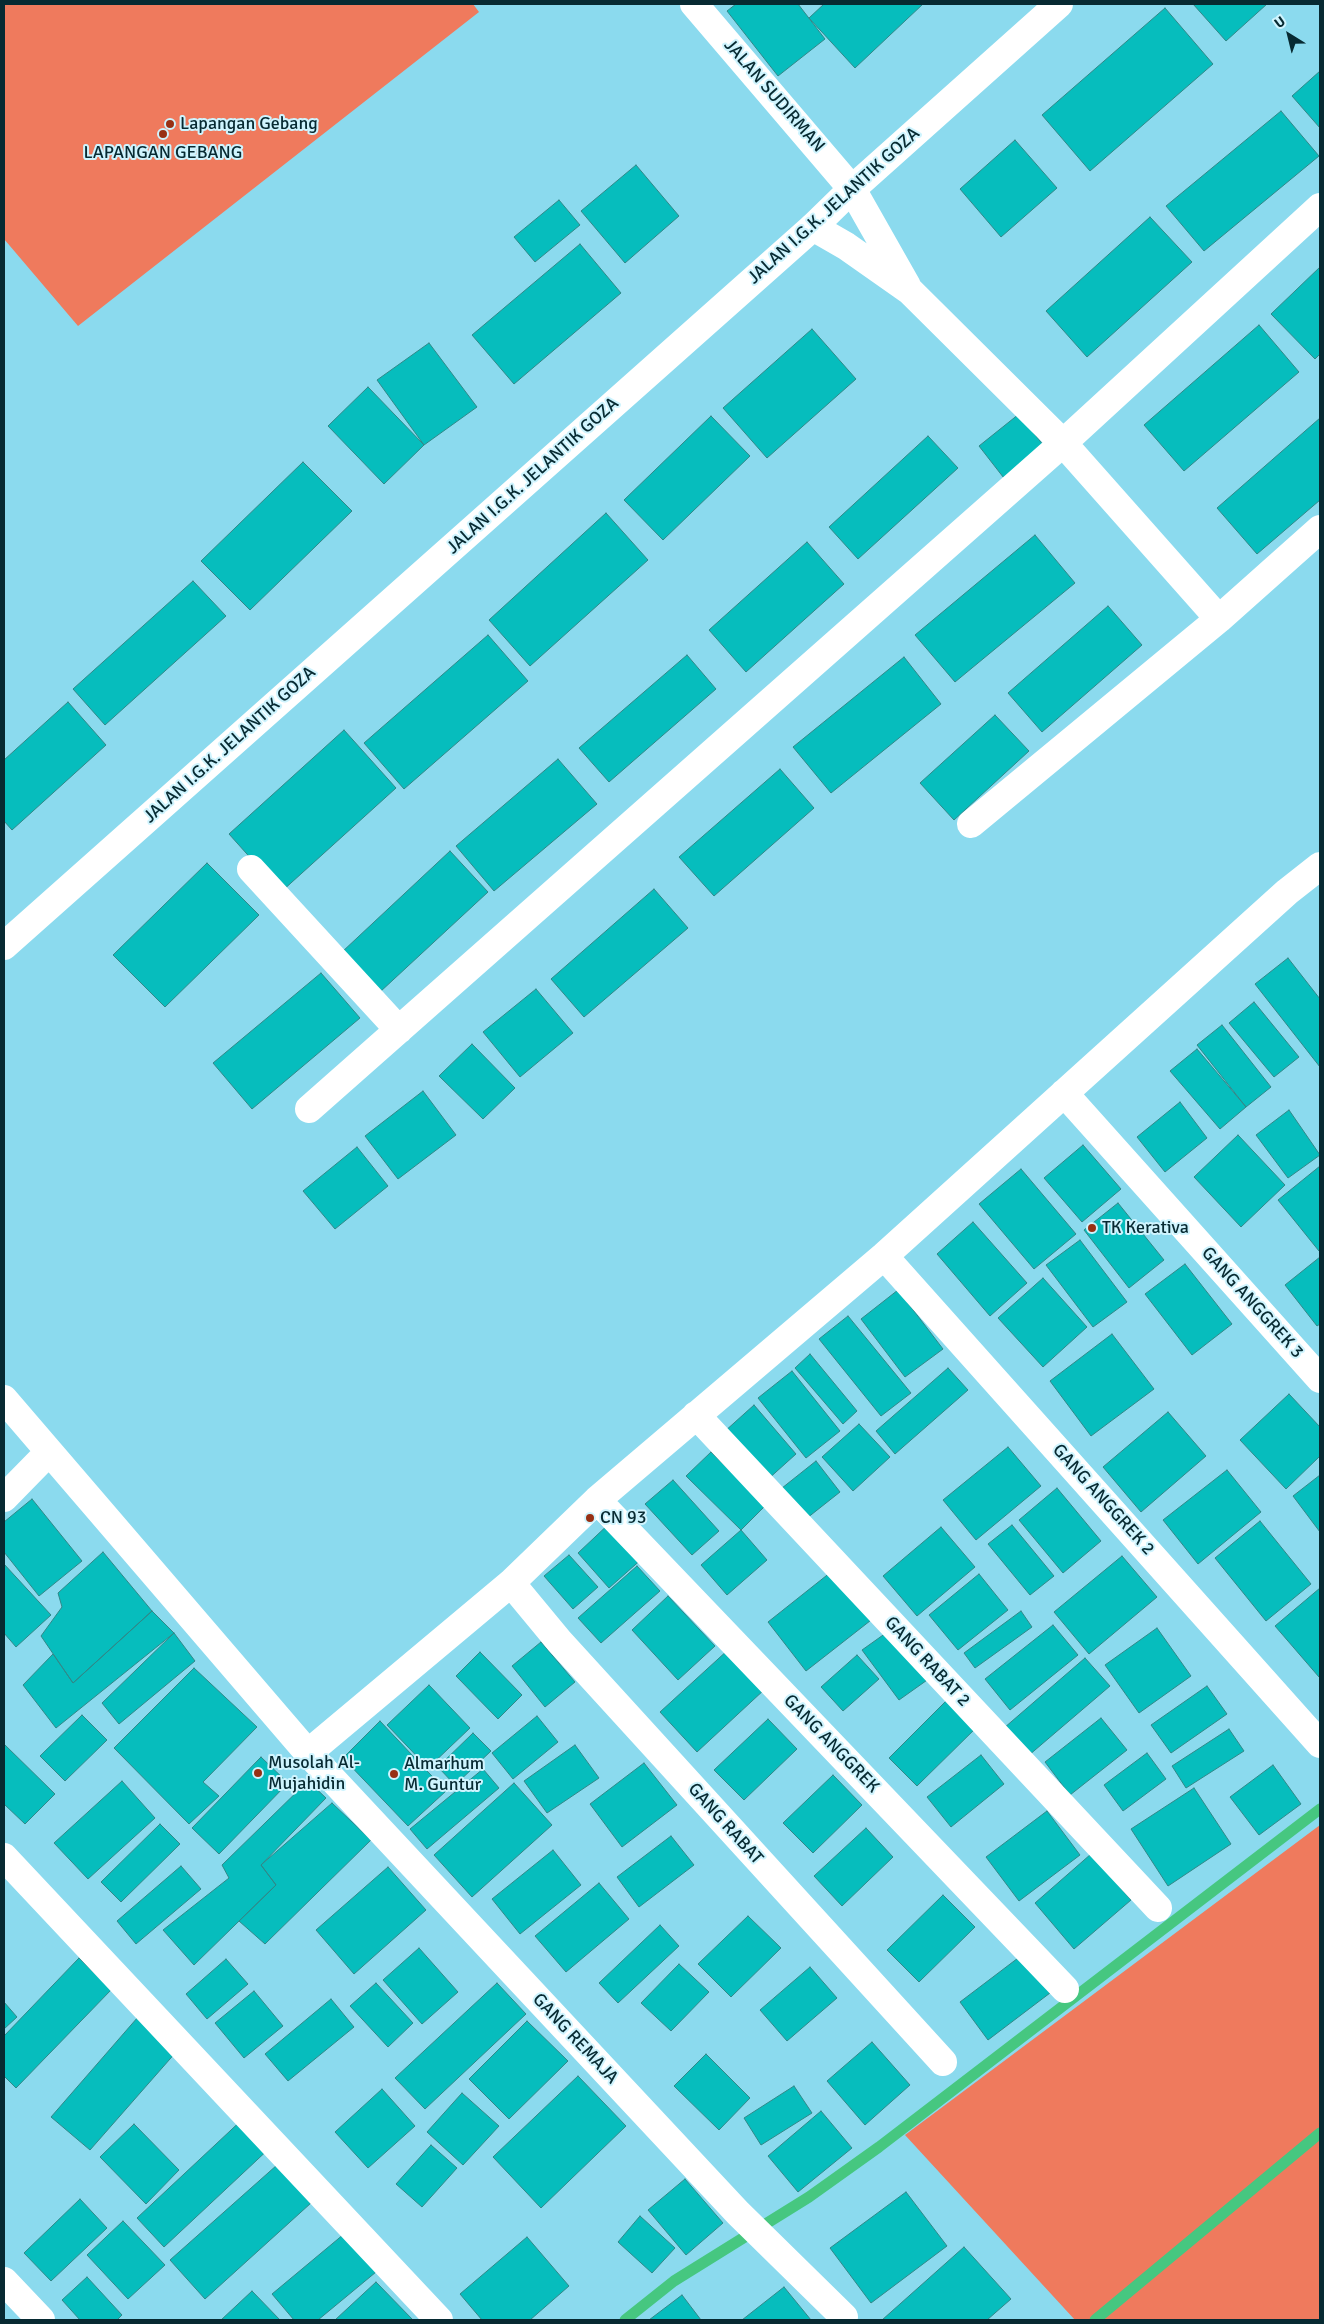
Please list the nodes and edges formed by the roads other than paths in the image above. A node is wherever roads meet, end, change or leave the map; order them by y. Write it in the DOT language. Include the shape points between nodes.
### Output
graph roads {
  1 [pos="694,4"];
  2 [pos="1059,4"];
  3 [pos="852,189"];
  4 [pos="1320,207"];
  5 [pos="813,227"];
  6 [pos="910,291"];
  7 [pos="1063,443"];
  8 [pos="1320,529"];
  9 [pos="1219,619"];
  10 [pos="972,824"];
  11 [pos="1320,866"];
  12 [pos="251,870"];
  13 [pos="4,946"];
  14 [pos="399,1030"];
  15 [pos="1064,1093"];
  16 [pos="309,1109"];
  17 [pos="884,1256"];
  18 [pos="1320,1379"];
  19 [pos="4,1399"];
  20 [pos="696,1415"];
  21 [pos="48,1453"];
  22 [pos="4,1498"];
  23 [pos="597,1500"];
  24 [pos="511,1583"];
  25 [pos="1320,1744"];
  26 [pos="308,1753"];
  27 [pos="4,1857"];
  28 [pos="1158,1908"];
  29 [pos="1065,1989"];
  30 [pos="943,2062"];
  31 [pos="4,2281"];
  32 [pos="844,2319"];
  33 [pos="41,2320"];
  34 [pos="439,2320"];
  1 -- 3 [label="street, JALAN SUDIRMAN"];
  2 -- 3 [label="street, JALAN I.G.K. JELANTIK GOZA"];
  3 -- 5 [label="street, JALAN I.G.K. JELANTIK GOZA"];
  3 -- 6 [label="street, JALAN SUDIRMAN"];
  4 -- 7 [label="street"];
  5 -- 6 [label="street"];
  5 -- 13 [label="street, JALAN I.G.K. JELANTIK GOZA"];
  6 -- 7 [label="street"];
  7 -- 9 [label="street"];
  7 -- 14 [label="street"];
  8 -- 9 [label="street"];
  9 -- 10 [label="street"];
  11 -- 15 [label="street"];
  12 -- 14 [label="street"];
  14 -- 16 [label="street"];
  15 -- 17 [label="street"];
  15 -- 18 [label="street, GANG ANGGREK 3"];
  17 -- 20 [label="street"];
  17 -- 25 [label="street, GANG ANGGREK 2"];
  19 -- 21 [label="street, GANG REMAJA"];
  20 -- 23 [label="street"];
  20 -- 28 [label="street, GANG RABAT 2"];
  21 -- 22 [label="street"];
  21 -- 26 [label="street, GANG REMAJA"];
  23 -- 24 [label="street"];
  23 -- 29 [label="street, GANG ANGGREK"];
  24 -- 26 [label="street"];
  24 -- 30 [label="street, GANG RABAT" via="559,1642"];
  26 -- 32 [label="street, GANG REMAJA" via="738,2213"];
  27 -- 34 [label="street"];
  31 -- 33 [label="street"];
}
